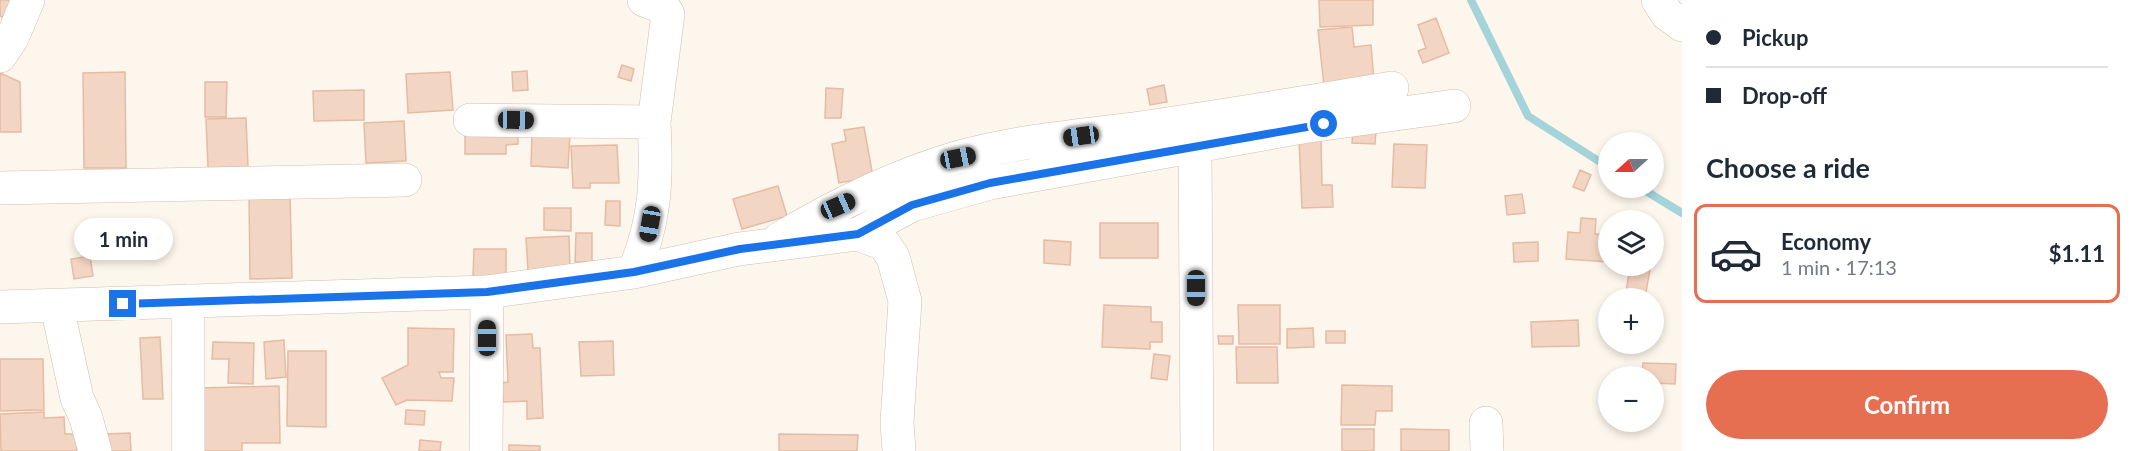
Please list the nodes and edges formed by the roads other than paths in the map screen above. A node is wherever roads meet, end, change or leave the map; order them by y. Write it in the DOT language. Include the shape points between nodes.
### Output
graph roads {
  1 [pos="28,0"];
  2 [pos="644,0"];
  3 [pos="1658,0"];
  4 [pos="1682,25"];
  5 [pos="0,56"];
  6 [pos="1392,88"];
  7 [pos="1454,106"];
  8 [pos="471,120"];
  9 [pos="654,122"];
  10 [pos="1196,148"];
  11 [pos="405,180"];
  12 [pos="0,188"];
  13 [pos="858,234"];
  14 [pos="767,246"];
  15 [pos="634,272"];
  16 [pos="487,292"];
  17 [pos="188,301"];
  18 [pos="0,307"];
  19 [pos="57,307"];
  20 [pos="95,451"];
  21 [pos="188,451"];
  22 [pos="486,451"];
  23 [pos="899,451"];
  24 [pos="1197,451"];
  1 -- 5 [label="street"];
  2 -- 9 [label="street" via="663,7 668,14"];
  3 -- 4 [label="street" via="1667,14"];
  6 -- 14 [label="street" via="958,158 918,170 838,206"];
  7 -- 10 [label="street"];
  8 -- 9 [label="street"];
  9 -- 15 [label="street" via="656,191 647,241"];
  10 -- 13 [label="street" via="990,183 912,205"];
  10 -- 24 [label="street"];
  11 -- 12 [label="street"];
  13 -- 14 [label="street"];
  13 -- 23 [label="street" via="884,244 893,257 905,301 897,422"];
  14 -- 15 [label="street"];
  15 -- 16 [label="street"];
  16 -- 17 [label="street"];
  16 -- 22 [label="street"];
  17 -- 19 [label="street"];
  17 -- 21 [label="street"];
  18 -- 19 [label="street"];
  19 -- 20 [label="street"];
}
